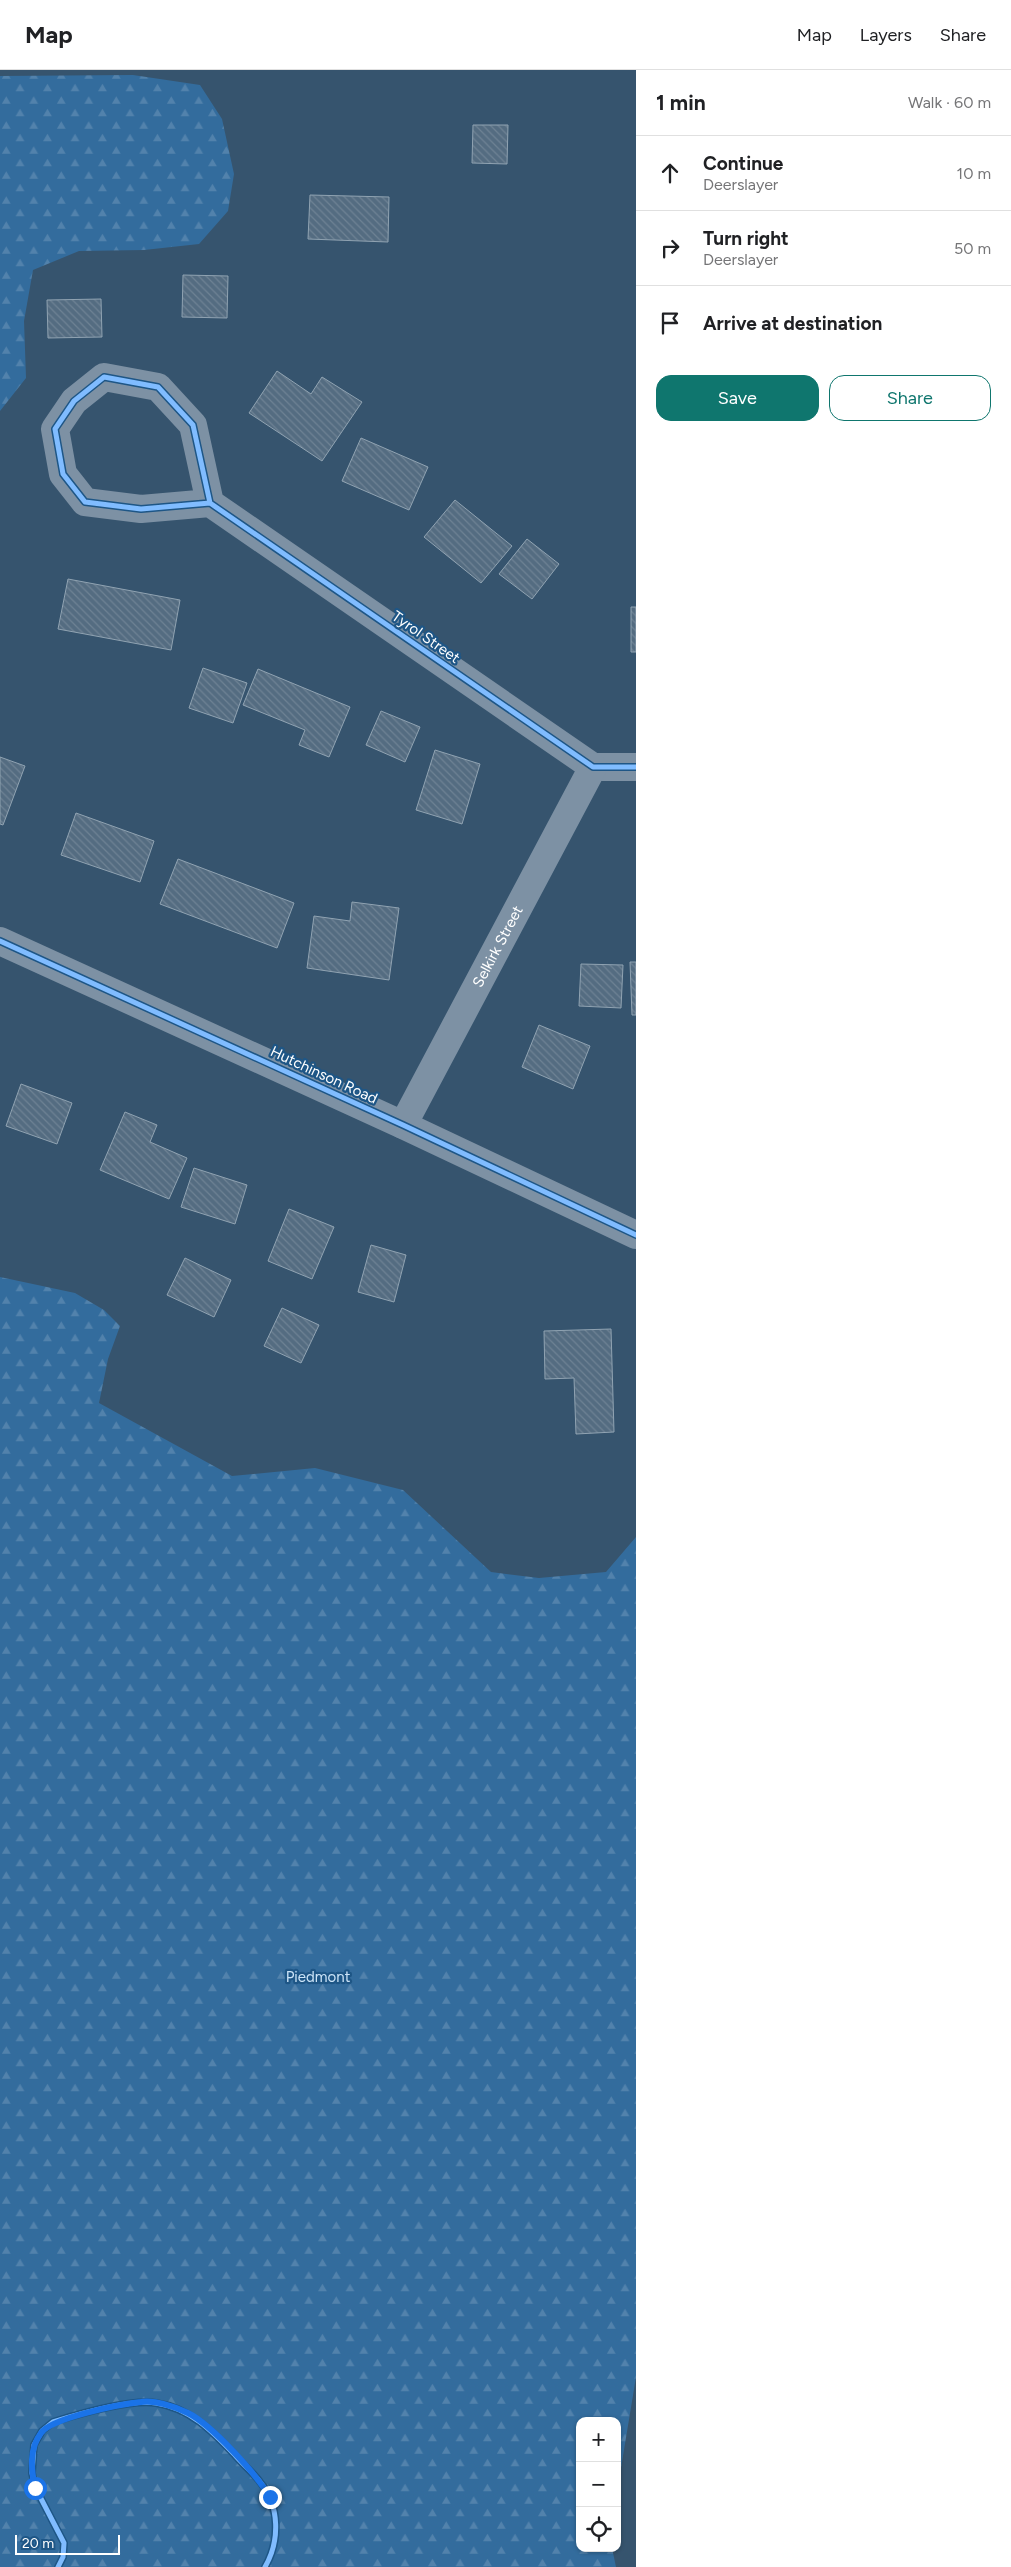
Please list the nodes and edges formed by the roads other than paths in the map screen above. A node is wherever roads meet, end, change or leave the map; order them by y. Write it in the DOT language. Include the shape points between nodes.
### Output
graph roads {
  1 [pos="210,503"];
  2 [pos="593,767"];
  3 [pos="636,767"];
  4 [pos="0,941"];
  5 [pos="403,1125"];
  6 [pos="636,1235"];
  1 -- 1 [label="street" via="193,425 158,387 104,377 74,401 55,429 63,474 85,502 141,509"];
  1 -- 2 [label="street, Tyrol Street"];
  2 -- 3 [label="street"];
  2 -- 5 [label="street, Selkirk Street"];
  4 -- 5 [label="street, Hutchinson Road"];
  5 -- 6 [label="street, Hutchinson Road"];
}
